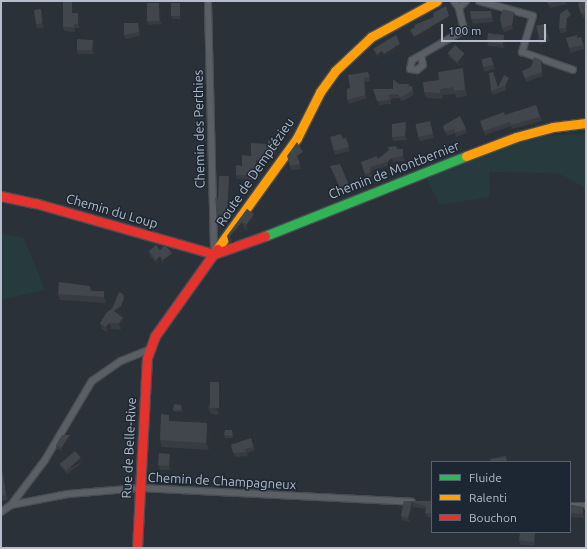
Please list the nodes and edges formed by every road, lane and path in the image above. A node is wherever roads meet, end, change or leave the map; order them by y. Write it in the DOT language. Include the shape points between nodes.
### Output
graph roads {
  1 [pos="437,1"];
  2 [pos="454,1"];
  3 [pos="466,1"];
  4 [pos="479,1"];
  5 [pos="208,4"];
  6 [pos="459,8"];
  7 [pos="420,55"];
  8 [pos="573,70"];
  9 [pos="586,123"];
  10 [pos="1,196"];
  11 [pos="214,254"];
  12 [pos="150,349"];
  13 [pos="140,488"];
  14 [pos="416,502"];
  15 [pos="12,505"];
  16 [pos="571,506"];
  17 [pos="586,506"];
  18 [pos="1,512"];
  19 [pos="136,547"];
  1 -- 11 [label="street, Route de Demptézieu" via="371,37 335,71 320,92 297,138"];
  2 -- 6 [label="street"];
  3 -- 6 [label="street"];
  4 -- 8 [label="street" via="533,16 522,52"];
  5 -- 11 [label="street, Chemin des Perthies"];
  6 -- 7 [label="street" via="464,30"];
  9 -- 11 [label="street, Chemin de Montbernier" via="553,126 516,137 231,250"];
  10 -- 11 [label="street, Chemin du Loup" via="35,203"];
  11 -- 12 [label="street, Route de Demptézieu" via="163,323"];
  12 -- 13 [label="street, Rue de Belle-Rive" via="144,389"];
  12 -- 15 [label="street" via="121,361 92,382 45,460"];
  13 -- 14 [label="street, Chemin de Champagneux"];
  13 -- 15 [label="street, Chemin de Champagneux" via="68,494"];
  13 -- 19 [label="street, Rue de Belle-Rive"];
  15 -- 18 [label="street"];
  16 -- 17 [label="street"];
}
